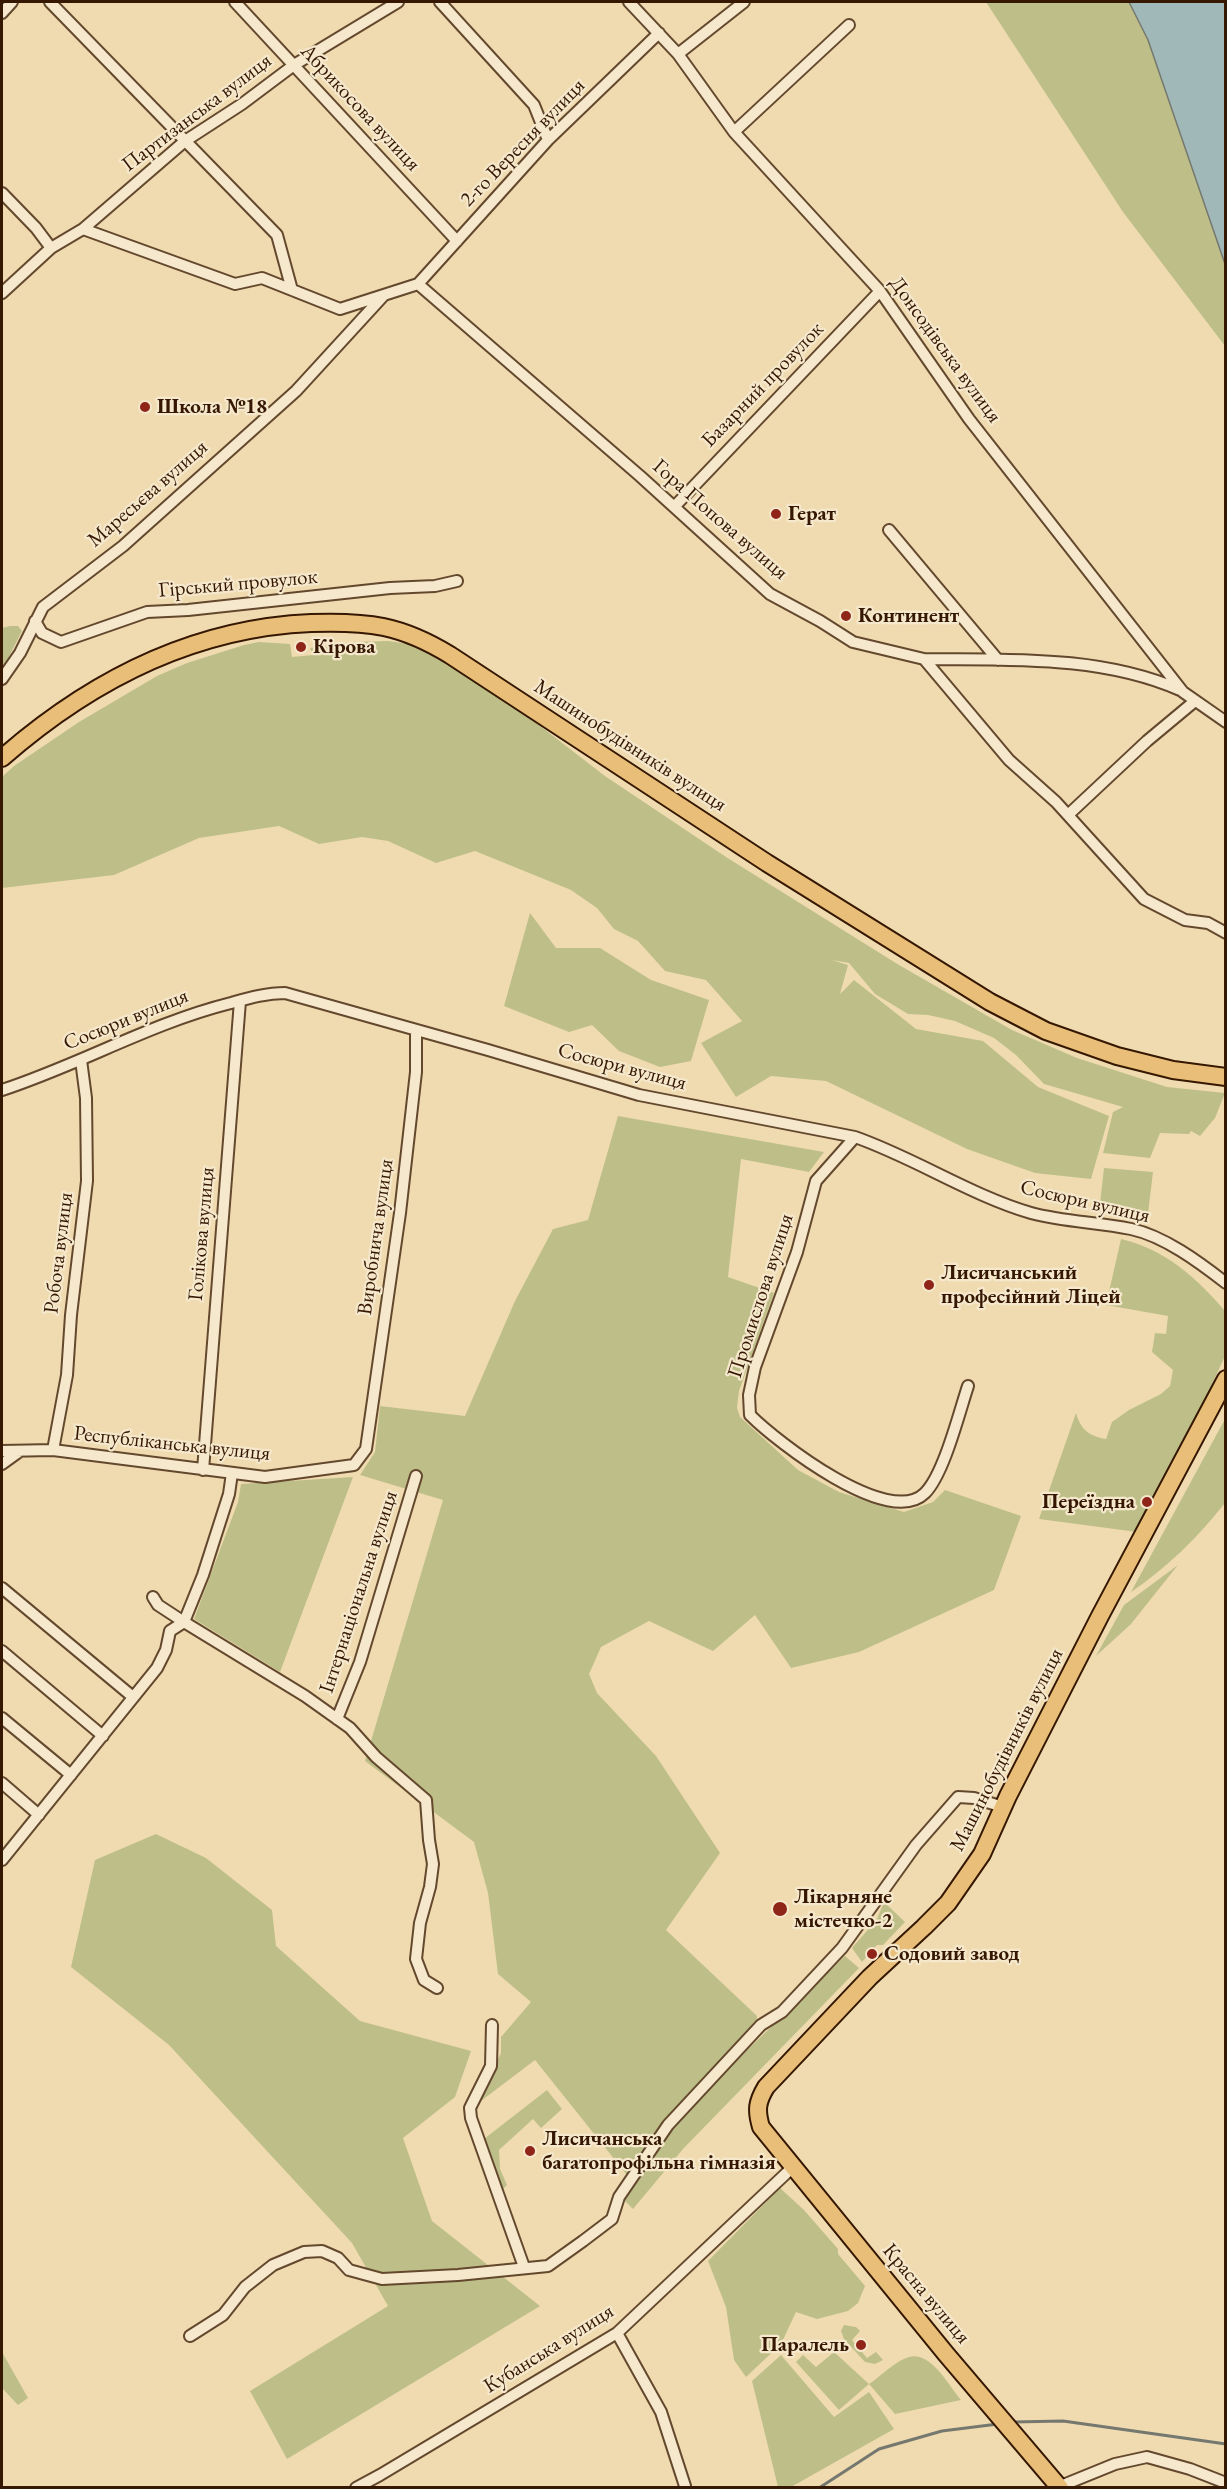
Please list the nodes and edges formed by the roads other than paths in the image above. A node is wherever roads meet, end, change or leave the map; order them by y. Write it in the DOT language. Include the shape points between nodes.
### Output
graph roads {
  1 [pos="12,2"];
  2 [pos="50,2"];
  3 [pos="236,2"];
  4 [pos="398,2"];
  5 [pos="440,2"];
  6 [pos="629,2"];
  7 [pos="744,2"];
  8 [pos="2,13"];
  9 [pos="849,25"];
  10 [pos="659,33"];
  11 [pos="678,54"];
  12 [pos="294,65"];
  13 [pos="734,132"];
  14 [pos="548,140"];
  15 [pos="185,141"];
  16 [pos="2,193"];
  17 [pos="83,229"];
  18 [pos="457,241"];
  19 [pos="51,248"];
  20 [pos="418,284"];
  21 [pos="292,290"];
  22 [pos="879,291"];
  23 [pos="2,292"];
  24 [pos="384,295"];
  25 [pos="674,507"];
  26 [pos="889,530"];
  27 [pos="458,581"];
  28 [pos="35,621"];
  29 [pos="924,659"];
  30 [pos="998,660"];
  31 [pos="2,679"];
  32 [pos="1183,692"];
  33 [pos="1195,701"];
  34 [pos="1226,722"];
  35 [pos="2,758"];
  36 [pos="1068,815"];
  37 [pos="1226,933"];
  38 [pos="240,1001"];
  39 [pos="416,1030"];
  40 [pos="81,1060"];
  41 [pos="1226,1077"];
  42 [pos="2,1090"];
  43 [pos="855,1137"];
  44 [pos="1225,1283"];
  45 [pos="1226,1379"];
  46 [pos="968,1386"];
  47 [pos="2,1449"];
  48 [pos="366,1449"];
  49 [pos="53,1450"];
  50 [pos="20,1451"];
  51 [pos="2,1464"];
  52 [pos="203,1470"];
  53 [pos="232,1473"];
  54 [pos="416,1476"];
  55 [pos="2,1588"];
  56 [pos="153,1597"];
  57 [pos="184,1622"];
  58 [pos="2,1651"];
  59 [pos="133,1697"];
  60 [pos="2,1718"];
  61 [pos="338,1719"];
  62 [pos="103,1736"];
  63 [pos="70,1775"];
  64 [pos="2,1783"];
  65 [pos="1003,1807"];
  66 [pos="39,1815"];
  67 [pos="3,1854"];
  68 [pos="437,1988"];
  69 [pos="492,2025"];
  70 [pos="761,2127"];
  71 [pos="794,2166"];
  72 [pos="524,2267"];
  73 [pos="617,2334"];
  74 [pos="190,2336"];
  75 [pos="1226,2483"];
  76 [pos="356,2487"];
  77 [pos="684,2487"];
  78 [pos="1058,2487"];
  1 -- 8 [label="street"];
  2 -- 15 [label="street"];
  3 -- 12 [label="street, Абрикосова вулиця"];
  4 -- 12 [label="street, Партизанська вулиця"];
  5 -- 14 [label="street" via="534,105"];
  6 -- 10 [label="street, Донсодівська вулиця"];
  7 -- 11 [label="street"];
  9 -- 13 [label="street"];
  10 -- 11 [label="street, Донсодівська вулиця"];
  10 -- 14 [label="street, 2-го Вересня вулиця"];
  11 -- 13 [label="street, Донсодівська вулиця"];
  12 -- 15 [label="street, Партизанська вулиця"];
  12 -- 18 [label="street, Абрикосова вулиця"];
  13 -- 22 [label="street, Донсодівська вулиця"];
  14 -- 18 [label="street, 2-го Вересня вулиця"];
  15 -- 17 [label="street, Партизанська вулиця"];
  15 -- 21 [label="street" via="277,236"];
  16 -- 19 [label="street"];
  17 -- 19 [label="street, Партизанська вулиця"];
  17 -- 21 [label="street" via="235,284 262,278"];
  18 -- 20 [label="street, 2-го Вересня вулиця"];
  19 -- 23 [label="street, Партизанська вулиця"];
  20 -- 24 [label="street"];
  20 -- 25 [label="street, Гора Попова вулиця"];
  21 -- 24 [label="street" via="340,309"];
  22 -- 25 [label="street, Базарний провулок"];
  22 -- 32 [label="street, Донсодівська вулиця" via="969,419"];
  24 -- 28 [label="street, Маресьєва вулиця" via="296,391 123,546 43,607"];
  25 -- 29 [label="street, Гора Попова вулиця" via="770,594 853,642"];
  26 -- 30 [label="street"];
  27 -- 28 [label="street, Гірський провулок" via="147,612 61,642 42,633"];
  28 -- 31 [label="street, Маресьєва вулиця"];
  29 -- 30 [label="street, Гора Попова вулиця"];
  29 -- 36 [label="street" via="1009,760"];
  30 -- 32 [label="street, Гора Попова вулиця" via="1108,668"];
  32 -- 33 [label="street, Донсодівська вулиця"];
  33 -- 34 [label="street, Донсодівська вулиця"];
  33 -- 36 [label="street"];
  35 -- 41 [label="main road, Машинобудівників вулиця" via="73,702 172,650 273,626 333,623 389,627 427,641 450,655 766,863 990,1002 1046,1031 1117,1056 1173,1070"];
  36 -- 37 [label="street" via="1144,899 1185,920 1208,923"];
  38 -- 39 [label="street, Сосюри вулиця" via="285,993"];
  38 -- 40 [label="street, Сосюри вулиця" via="193,1012"];
  38 -- 52 [label="street, Голікова вулиця"];
  39 -- 43 [label="street, Сосюри вулиця" via="639,1095"];
  39 -- 48 [label="street, Виробнича вулиця" via="416,1072 400,1214"];
  40 -- 42 [label="street, Сосюри вулиця"];
  40 -- 49 [label="street, Робоча вулиця" via="87,1098 87,1181 67,1375"];
  43 -- 44 [label="street, Сосюри вулиця" via="1032,1213 1151,1236"];
  43 -- 46 [label="street, Промислова вулиця" via="816,1181 797,1252 755,1367 749,1395 750,1415 818,1469 849,1486 904,1502 924,1494 935,1480"];
  45 -- 65 [label="main road, Машинобудівників вулиця"];
  47 -- 50 [label="street, Республіканська вулиця"];
  48 -- 53 [label="street, Республіканська вулиця" via="354,1465 265,1477"];
  49 -- 50 [label="street, Республіканська вулиця"];
  49 -- 52 [label="street, Республіканська вулиця"];
  50 -- 51 [label="street"];
  52 -- 53 [label="street, Республіканська вулиця"];
  53 -- 57 [label="street" via="229,1494"];
  54 -- 61 [label="street, Інтернаціональна вулиця" via="360,1662"];
  55 -- 59 [label="street"];
  56 -- 57 [label="street, Інтернаціональна вулиця" via="158,1605"];
  57 -- 59 [label="street" via="170,1631 157,1668"];
  57 -- 61 [label="street, Інтернаціональна вулиця"];
  58 -- 62 [label="street"];
  59 -- 62 [label="street"];
  60 -- 63 [label="street"];
  61 -- 68 [label="street, Інтернаціональна вулиця" via="426,1800 433,1864 416,1959 423,1980"];
  62 -- 63 [label="street"];
  63 -- 66 [label="street"];
  64 -- 66 [label="street"];
  65 -- 70 [label="main road, Машинобудівників вулиця" via="982,1854 948,1903 870,1977 766,2087 758,2100"];
  65 -- 72 [label="street" via="958,1797 916,1845 842,1948 782,2012 761,2025 668,2125 619,2197 612,2219 548,2266"];
  66 -- 67 [label="street"];
  69 -- 72 [label="street" via="491,2066 470,2108 471,2118"];
  70 -- 71 [label="main road, Красна вулиця"];
  71 -- 73 [label="street, Кубанська вулиця"];
  71 -- 78 [label="main road, Красна вулиця"];
  72 -- 74 [label="street" via="382,2279 349,2270 338,2258 322,2251 304,2252 273,2265 245,2287 223,2315"];
  73 -- 76 [label="street, Кубанська вулиця"];
  73 -- 77 [label="street" via="661,2412"];
  75 -- 78 [label="street" via="1147,2457 1115,2464"];
}
